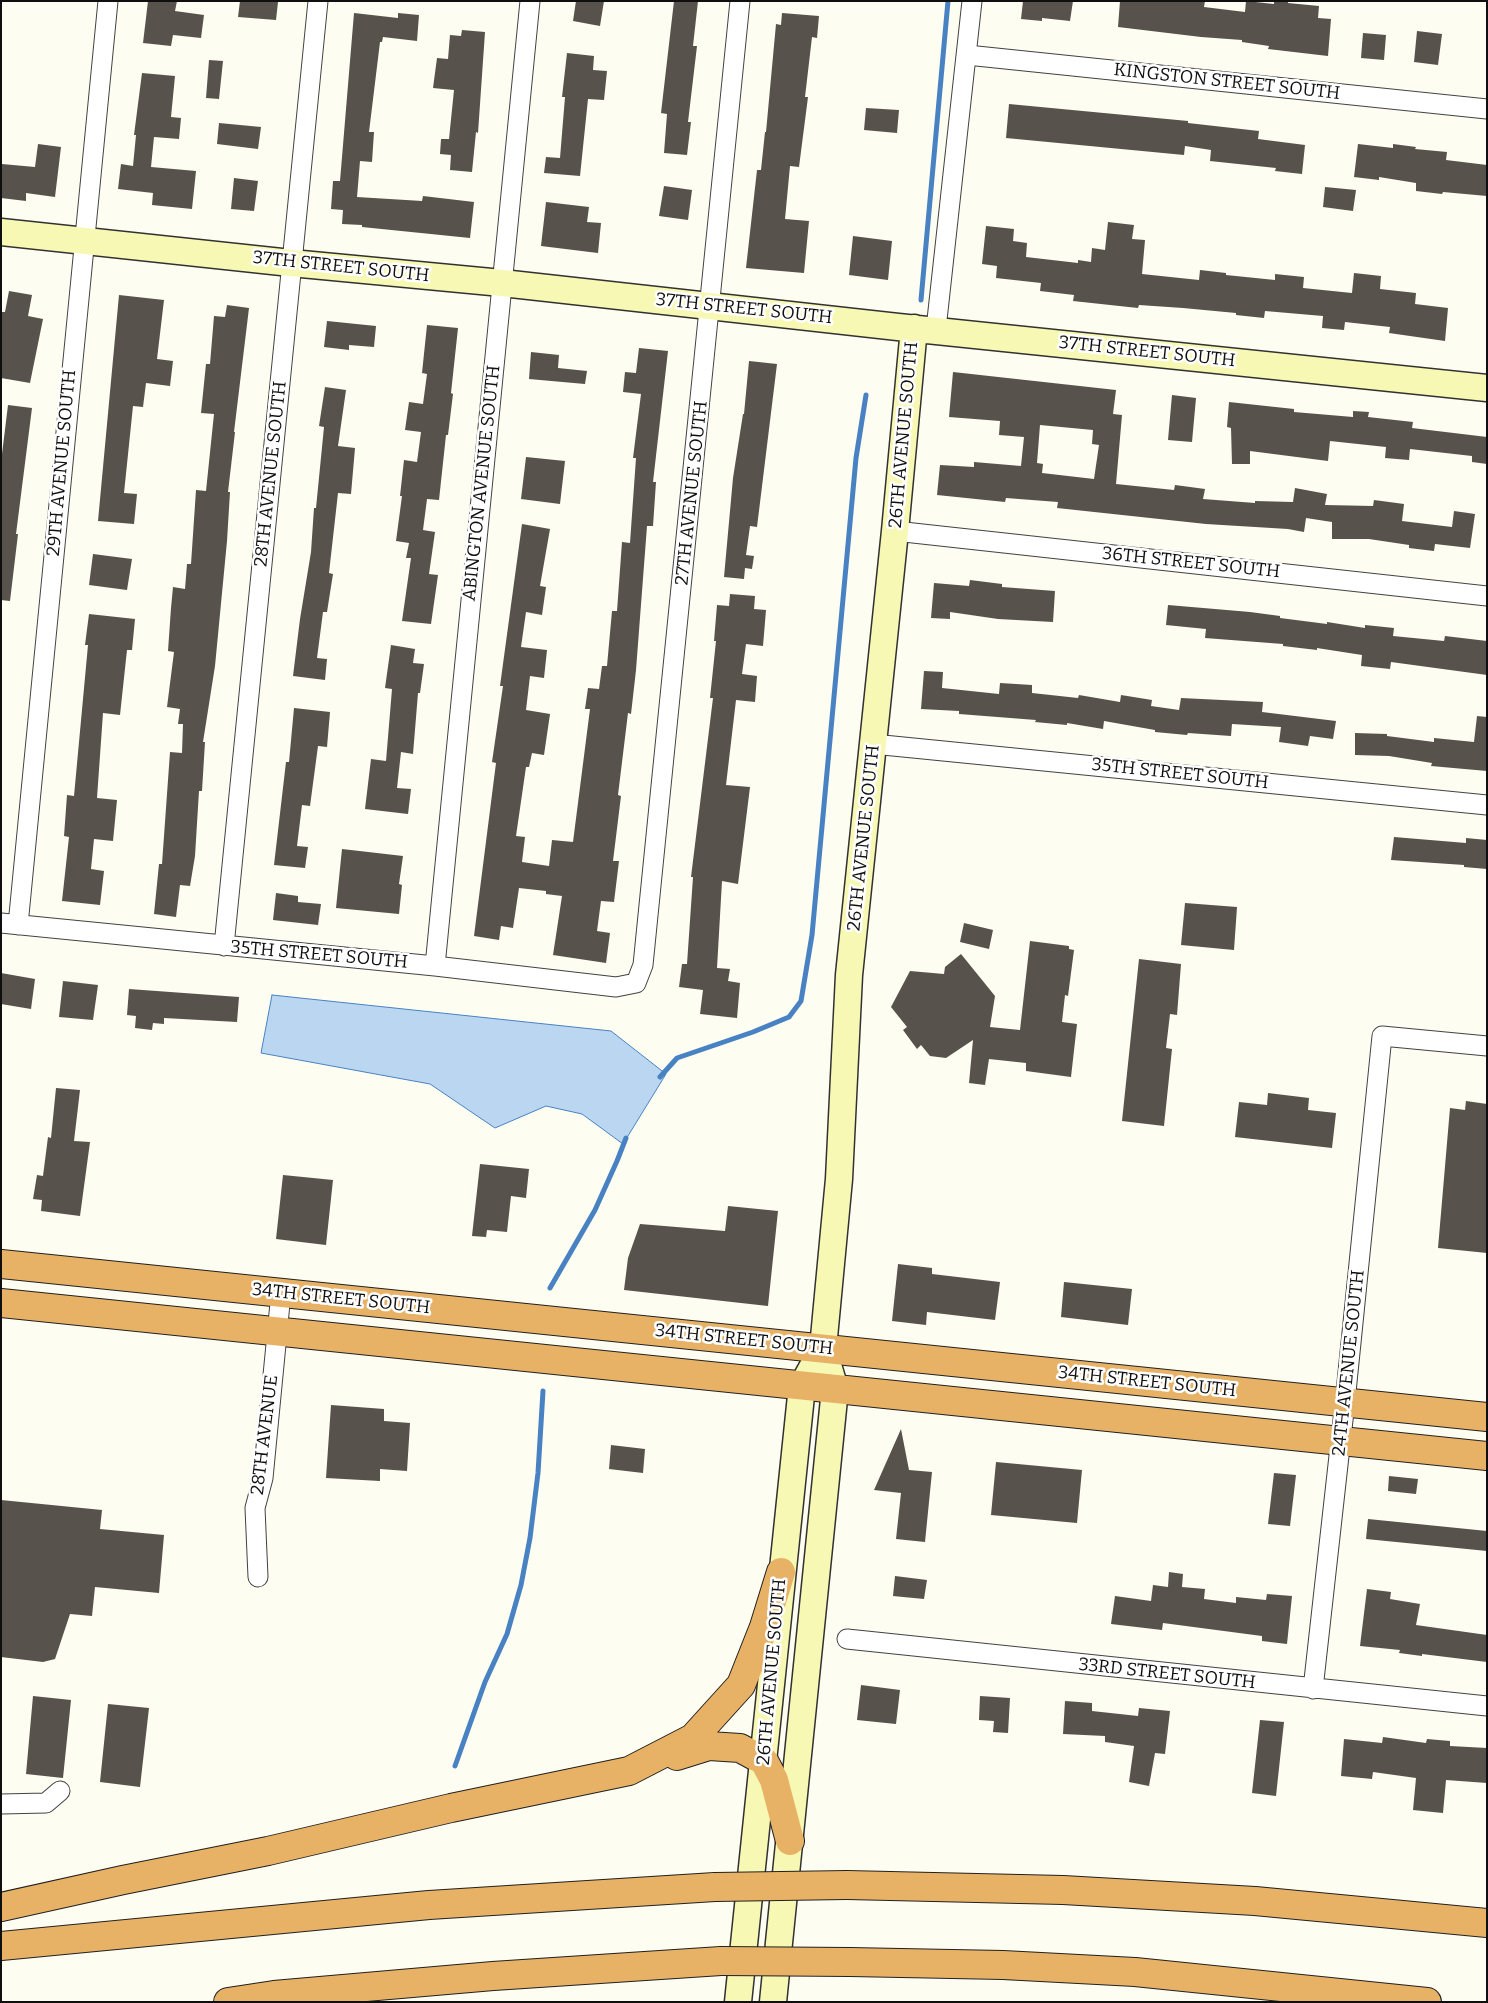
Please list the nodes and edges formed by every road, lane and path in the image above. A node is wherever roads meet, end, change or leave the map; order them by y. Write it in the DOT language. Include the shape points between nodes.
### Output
graph roads {
  1 [pos="108,1"];
  2 [pos="318,1"];
  3 [pos="530,1"];
  4 [pos="740,1"];
  5 [pos="972,1"];
  6 [pos="967,54"];
  7 [pos="1487,109"];
  8 [pos="1,232"];
  9 [pos="83,241"];
  10 [pos="291,263"];
  11 [pos="502,283"];
  12 [pos="711,305"];
  13 [pos="925,329"];
  14 [pos="1487,388"];
  15 [pos="895,531"];
  16 [pos="1487,596"];
  17 [pos="874,744"];
  18 [pos="1487,805"];
  19 [pos="10,924"];
  20 [pos="224,946"];
  21 [pos="435,966"];
  22 [pos="636,983"];
  23 [pos="1487,1046"];
  24 [pos="1,1264"];
  25 [pos="281,1292"];
  26 [pos="1,1303"];
  27 [pos="277,1332"];
  28 [pos="823,1348"];
  29 [pos="802,1386"];
  30 [pos="834,1388"];
  31 [pos="1345,1402"];
  32 [pos="1487,1417"];
  33 [pos="1340,1441"];
  34 [pos="1487,1456"];
  35 [pos="781,1572"];
  36 [pos="258,1577"];
  37 [pos="847,1639"];
  38 [pos="1313,1689"];
  39 [pos="1487,1706"];
  40 [pos="764,1761"];
  41 [pos="629,1771"];
  42 [pos="60,1791"];
  43 [pos="1,1804"];
  44 [pos="790,1840"];
  45 [pos="1,1907"];
  46 [pos="1487,1923"];
  47 [pos="1,1946"];
  48 [pos="228,2002"];
  49 [pos="738,2002"];
  50 [pos="772,2002"];
  51 [pos="1427,2002"];
  1 -- 9 [label="street, 29TH AVENUE SOUTH"];
  2 -- 10 [label="street, 28TH AVENUE SOUTH"];
  3 -- 11 [label="street, ABINGTON AVENUE SOUTH"];
  4 -- 12 [label="street, 27TH AVENUE SOUTH"];
  5 -- 6 [label="street, 26TH AVENUE SOUTH"];
  6 -- 7 [label="street, KINGSTON STREET SOUTH"];
  6 -- 13 [label="street, 26TH AVENUE SOUTH"];
  8 -- 9 [label="street, 37TH STREET SOUTH"];
  9 -- 10 [label="street, 37TH STREET SOUTH"];
  9 -- 19 [label="street, 29TH AVENUE SOUTH"];
  10 -- 11 [label="street, 37TH STREET SOUTH"];
  10 -- 20 [label="street, 28TH AVENUE SOUTH"];
  11 -- 12 [label="street, 37TH STREET SOUTH"];
  11 -- 21 [label="street, ABINGTON AVENUE SOUTH"];
  12 -- 13 [label="street, 37TH STREET SOUTH"];
  12 -- 22 [label="street, 27TH AVENUE SOUTH" via="644,965"];
  13 -- 14 [label="street, 37TH STREET SOUTH"];
  13 -- 15 [label="street, 26TH AVENUE SOUTH"];
  15 -- 16 [label="street, 36TH STREET SOUTH"];
  15 -- 17 [label="street, 26TH AVENUE SOUTH"];
  17 -- 18 [label="street, 35TH STREET SOUTH"];
  17 -- 28 [label="street, 26TH AVENUE SOUTH" via="849,975 839,1179"];
  19 -- 20 [label="street, 35TH STREET SOUTH"];
  20 -- 21 [label="street, 35TH STREET SOUTH"];
  21 -- 22 [label="street, 35TH STREET SOUTH" via="616,987"];
  23 -- 31 [label="street, 24TH AVENUE SOUTH" via="1382,1036"];
  24 -- 25 [label="highway, 34TH STREET SOUTH"];
  25 -- 27 [label="street, 28TH AVENUE"];
  25 -- 28 [label="highway, 34TH STREET SOUTH"];
  26 -- 27 [label="highway"];
  27 -- 29 [label="highway"];
  27 -- 36 [label="street, 28TH AVENUE" via="263,1478 255,1508"];
  28 -- 29 [label="street, 26TH AVENUE SOUTH"];
  28 -- 30 [label="street, 26TH AVENUE SOUTH"];
  28 -- 31 [label="highway, 34TH STREET SOUTH"];
  29 -- 30 [label="highway"];
  29 -- 35 [label="street, 26TH AVENUE SOUTH"];
  30 -- 33 [label="highway"];
  30 -- 44 [label="street, 26TH AVENUE SOUTH"];
  31 -- 32 [label="highway, 34TH STREET SOUTH"];
  31 -- 33 [label="street, 24TH AVENUE SOUTH"];
  33 -- 34 [label="highway"];
  33 -- 38 [label="street, 24TH AVENUE SOUTH"];
  35 -- 40 [label="street, 26TH AVENUE SOUTH"];
  35 -- 41 [label="highway" via="741,1685 693,1738"];
  37 -- 38 [label="street, 33RD STREET SOUTH"];
  38 -- 39 [label="street, 33RD STREET SOUTH"];
  40 -- 41 [label="highway" via="740,1748 709,1746"];
  40 -- 44 [label="highway" via="774,1780"];
  40 -- 49 [label="street, 26TH AVENUE SOUTH"];
  41 -- 45 [label="highway"];
  42 -- 43 [label="street" via="46,1803"];
  44 -- 50 [label="street, 26TH AVENUE SOUTH"];
  46 -- 47 [label="highway, bridge" via="1236,1900 1064,1890 847,1885 715,1887 429,1905"];
  48 -- 51 [label="highway, bridge" via="493,1976 721,1961 1002,1965 1134,1972"];
}
